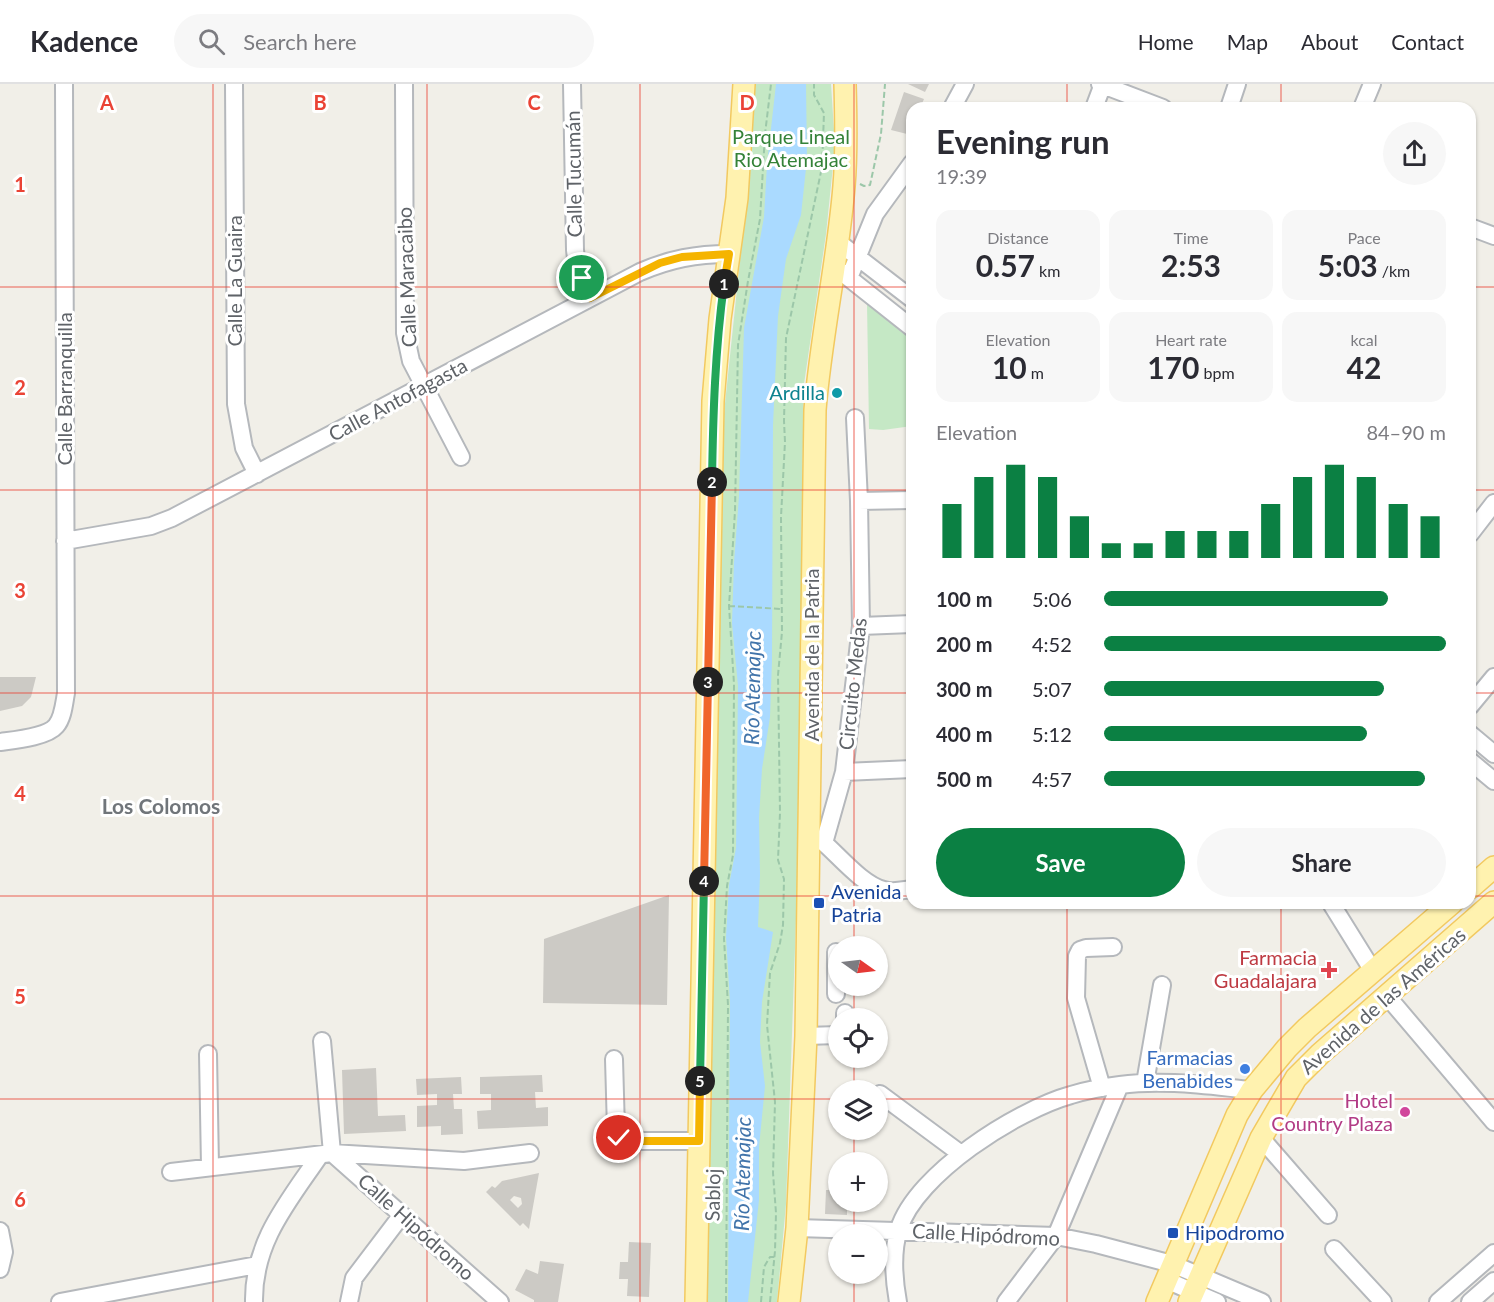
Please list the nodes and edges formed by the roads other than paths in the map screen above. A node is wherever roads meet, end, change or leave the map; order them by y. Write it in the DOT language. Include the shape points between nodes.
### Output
graph roads {
  1 [pos="64,84"];
  2 [pos="234,84"];
  3 [pos="404,84"];
  4 [pos="572,84"];
  5 [pos="744,84"];
  6 [pos="752,84"];
  7 [pos="835,84"];
  8 [pos="845,84"];
  9 [pos="965,84"];
  10 [pos="1102,84"];
  11 [pos="1237,84"];
  12 [pos="1372,84"];
  13 [pos="955,102"];
  14 [pos="1096,102"];
  15 [pos="1147,102"];
  16 [pos="1231,102"];
  17 [pos="1364,102"];
  18 [pos="846,123"];
  19 [pos="742,125"];
  20 [pos="906,171"];
  21 [pos="1476,231"];
  22 [pos="1494,236"];
  23 [pos="838,243"];
  24 [pos="729,254"];
  25 [pos="857,257"];
  26 [pos="842,272"];
  27 [pos="906,294"];
  28 [pos="590,298"];
  29 [pos="906,323"];
  30 [pos="425,387"];
  31 [pos="855,418"];
  32 [pos="461,457"];
  33 [pos="257,474"];
  34 [pos="906,500"];
  35 [pos="859,501"];
  36 [pos="1494,503"];
  37 [pos="1476,526"];
  38 [pos="65,541"];
  39 [pos="906,624"];
  40 [pos="861,626"];
  41 [pos="1494,677"];
  42 [pos="1476,699"];
  43 [pos="1476,739"];
  44 [pos="0,742"];
  45 [pos="1494,754"];
  46 [pos="1476,766"];
  47 [pos="906,769"];
  48 [pos="844,772"];
  49 [pos="1494,781"];
  50 [pos="817,848"];
  51 [pos="1494,867"];
  52 [pos="1476,883"];
  53 [pos="906,890"];
  54 [pos="1494,902"];
  55 [pos="1334,909"];
  56 [pos="1445,909"];
  57 [pos="1113,947"];
  58 [pos="1373,971"];
  59 [pos="807,973"];
  60 [pos="828,974"];
  61 [pos="1162,985"];
  62 [pos="1387,996"];
  63 [pos="828,1035"];
  64 [pos="806,1036"];
  65 [pos="322,1041"];
  66 [pos="208,1054"];
  67 [pos="614,1059"];
  68 [pos="1145,1083"];
  69 [pos="1120,1085"];
  70 [pos="1102,1088"];
  71 [pos="1252,1090"];
  72 [pos="1494,1096"];
  73 [pos="888,1100"];
  74 [pos="1479,1104"];
  75 [pos="1494,1122"];
  76 [pos="1261,1138"];
  77 [pos="699,1141"];
  78 [pos="530,1153"];
  79 [pos="326,1154"];
  80 [pos="962,1154"];
  81 [pos="210,1167"];
  82 [pos="171,1172"];
  83 [pos="1328,1215"];
  84 [pos="401,1216"];
  85 [pos="797,1228"];
  86 [pos="0,1231"];
  87 [pos="898,1231"];
  88 [pos="1056,1236"];
  89 [pos="1334,1249"];
  90 [pos="1494,1253"];
  91 [pos="257,1265"];
  92 [pos="0,1269"];
  93 [pos="1169,1272"];
  94 [pos="1494,1281"];
  95 [pos="1194,1290"];
  96 [pos="491,1299"];
  97 [pos="695,1300"];
  98 [pos="60,1302"];
  99 [pos="254,1302"];
  100 [pos="349,1302"];
  101 [pos="789,1302"];
  102 [pos="801,1302"];
  103 [pos="898,1302"];
  104 [pos="1006,1302"];
  105 [pos="1157,1302"];
  106 [pos="1217,1302"];
  107 [pos="1262,1302"];
  108 [pos="1383,1302"];
  109 [pos="1438,1302"];
  110 [pos="1470,1302"];
  1 -- 38 [label="street, Calle Barranquilla"];
  2 -- 33 [label="street, Calle La Guaira" via="236,404 244,448"];
  3 -- 30 [label="street, Calle Maracaibo" via="405,333 411,361"];
  4 -- 28 [label="street, Calle Tucumán" via="575,250"];
  5 -- 19 [label="main road"];
  6 -- 19 [label="main road"];
  7 -- 18 [label="main road"];
  8 -- 18 [label="main road, Avenida de la Patria"];
  9 -- 13 [label="street"];
  10 -- 14 [label="street"];
  10 -- 15 [label="street"];
  11 -- 16 [label="street"];
  12 -- 17 [label="street"];
  18 -- 23 [label="main road, Avenida de la Patria"];
  19 -- 24 [label="main road"];
  20 -- 25 [label="street" via="875,214"];
  21 -- 22 [label="street"];
  23 -- 25 [label="street"];
  23 -- 26 [label="main road, Avenida de la Patria"];
  24 -- 28 [label="street, Calle Antofagasta" via="682,257 660,263"];
  24 -- 77 [label="main road" via="714,401"];
  25 -- 26 [label="street"];
  25 -- 27 [label="street"];
  26 -- 29 [label="street"];
  26 -- 50 [label="main road, Avenida de la Patria" via="823,334 815,410"];
  28 -- 30 [label="street, Calle Antofagasta"];
  30 -- 32 [label="street, Calle Maracaibo"];
  30 -- 33 [label="street, Calle Antofagasta"];
  31 -- 35 [label="street, Circuito Medas"];
  33 -- 38 [label="street, Calle Antofagasta" via="162,523"];
  34 -- 35 [label="street"];
  35 -- 40 [label="street, Circuito Medas"];
  36 -- 37 [label="street"];
  38 -- 44 [label="street, Calle Barranquilla" via="66,693 61,716 56,727 44,734"];
  39 -- 40 [label="street"];
  40 -- 48 [label="street, Circuito Medas"];
  41 -- 42 [label="street"];
  43 -- 45 [label="street"];
  46 -- 49 [label="street"];
  47 -- 48 [label="street"];
  48 -- 50 [label="street, Circuito Medas"];
  50 -- 53 [label="street" via="872,885 883,890"];
  50 -- 59 [label="main road, Avenida de la Patria"];
  51 -- 52 [label="main road"];
  54 -- 62 [label="main road, Avenida de las Américas"];
  55 -- 58 [label="street"];
  56 -- 58 [label="main road, Avenida de las Américas"];
  57 -- 70 [label="street" via="1086,948 1077,956 1076,998"];
  58 -- 71 [label="main road, Avenida de las Américas" via="1287,1048"];
  59 -- 60 [label="street"];
  59 -- 64 [label="main road, Avenida de la Patria"];
  61 -- 68 [label="street"];
  62 -- 74 [label="street"];
  62 -- 76 [label="main road, Avenida de las Américas" via="1296,1078"];
  63 -- 64 [label="street"];
  64 -- 85 [label="main road, Avenida de la Patria"];
  65 -- 79 [label="street"];
  66 -- 81 [label="street"];
  67 -- 77 [label="street" via="619,1138"];
  68 -- 69 [label="street"];
  68 -- 71 [label="street"];
  69 -- 70 [label="street"];
  69 -- 88 [label="street"];
  70 -- 80 [label="street" via="1044,1105 1006,1124"];
  71 -- 93 [label="main road, Avenida de las Américas" via="1224,1141"];
  72 -- 74 [label="street"];
  73 -- 80 [label="street"];
  74 -- 75 [label="street"];
  76 -- 83 [label="street"];
  76 -- 95 [label="main road, Avenida de las Américas"];
  77 -- 97 [label="main road"];
  78 -- 79 [label="street" via="464,1161"];
  79 -- 81 [label="street"];
  79 -- 84 [label="street, Calle Hipódromo" via="361,1177"];
  79 -- 91 [label="street" via="279,1216"];
  80 -- 87 [label="street" via="911,1204"];
  81 -- 82 [label="street"];
  84 -- 96 [label="street, Calle Hipódromo"];
  84 -- 100 [label="street" via="354,1278"];
  85 -- 87 [label="street, Calle Hipódromo"];
  85 -- 101 [label="main road, Avenida de la Patria" via="781,1254"];
  85 -- 102 [label="main road, Avenida de la Patria"];
  86 -- 92 [label="street" via="4,1252"];
  87 -- 88 [label="street, Calle Hipódromo"];
  87 -- 103 [label="street"];
  88 -- 93 [label="street, Calle Hipódromo" via="1096,1244"];
  88 -- 104 [label="street"];
  89 -- 108 [label="street"];
  90 -- 109 [label="street"];
  91 -- 98 [label="street"];
  91 -- 99 [label="street"];
  93 -- 95 [label="street, Calle Hipódromo"];
  93 -- 105 [label="main road, Avenida de las Américas"];
  94 -- 110 [label="street"];
  95 -- 106 [label="street"];
  95 -- 107 [label="street"];
}
